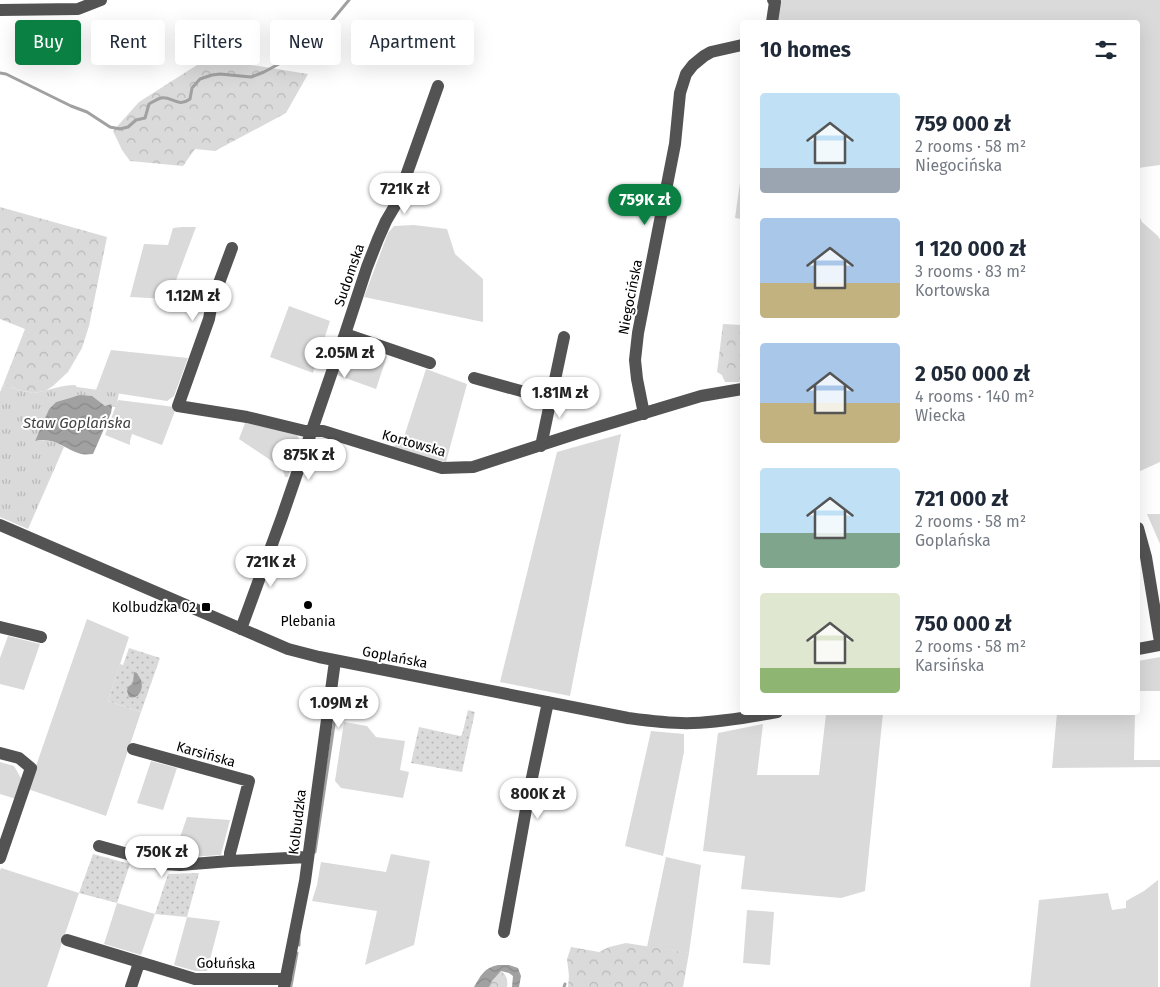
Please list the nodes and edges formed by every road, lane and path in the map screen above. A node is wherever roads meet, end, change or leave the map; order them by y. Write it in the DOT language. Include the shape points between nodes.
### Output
graph roads {
  1 [pos="101,0"];
  2 [pos="773,0"];
  3 [pos="0,10"];
  4 [pos="772,20"];
  5 [pos="740,45"];
  6 [pos="438,86"];
  7 [pos="232,248"];
  8 [pos="346,334"];
  9 [pos="564,337"];
  10 [pos="430,364"];
  11 [pos="474,378"];
  12 [pos="740,389"];
  13 [pos="550,399"];
  14 [pos="644,414"];
  15 [pos="311,431"];
  16 [pos="541,446"];
  17 [pos="0,525"];
  18 [pos="1140,535"];
  19 [pos="0,627"];
  20 [pos="241,629"];
  21 [pos="41,637"];
  22 [pos="1160,644"];
  23 [pos="1140,649"];
  24 [pos="335,661"];
  25 [pos="548,702"];
  26 [pos="756,715"];
  27 [pos="133,749"];
  28 [pos="0,753"];
  29 [pos="99,846"];
  30 [pos="308,857"];
  31 [pos="0,858"];
  32 [pos="230,861"];
  33 [pos="504,932"];
  34 [pos="67,940"];
  35 [pos="138,963"];
  36 [pos="285,983"];
  37 [pos="131,987"];
  1 -- 3 [label="street" via="78,9"];
  2 -- 4 [label="street"];
  5 -- 14 [label="street, Niegocińska" via="712,52 692,65 680,93 675,144 638,333 635,360"];
  6 -- 8 [label="street, Sudomska" via="396,204 367,267"];
  7 -- 15 [label="street, Kortowska" via="178,406"];
  8 -- 10 [label="street"];
  8 -- 15 [label="street, Sudomska"];
  9 -- 13 [label="street"];
  11 -- 13 [label="street"];
  12 -- 14 [label="street, Kortowska" via="701,396"];
  13 -- 16 [label="street"];
  14 -- 16 [label="street, Kortowska"];
  15 -- 16 [label="street, Kortowska" via="323,431 442,468 473,467"];
  15 -- 20 [label="street, Sudomska"];
  17 -- 20 [label="street, Goplańska"];
  18 -- 22 [label="street"];
  19 -- 21 [label="street"];
  20 -- 24 [label="street, Goplańska" via="288,649"];
  22 -- 23 [label="street"];
  24 -- 25 [label="street, Goplańska"];
  24 -- 30 [label="street, Kolbudzka"];
  25 -- 26 [label="street, Goplańska" via="628,718 673,723"];
  25 -- 33 [label="street"];
  27 -- 32 [label="street, Karsińska" via="249,782"];
  28 -- 31 [label="street" via="19,758 31,768"];
  29 -- 32 [label="street" via="164,864"];
  30 -- 32 [label="street"];
  30 -- 36 [label="street, Kolbudzka"];
  34 -- 35 [label="street, Gołuńska"];
  35 -- 36 [label="street, Gołuńska" via="195,979"];
  35 -- 37 [label="street"];
}
